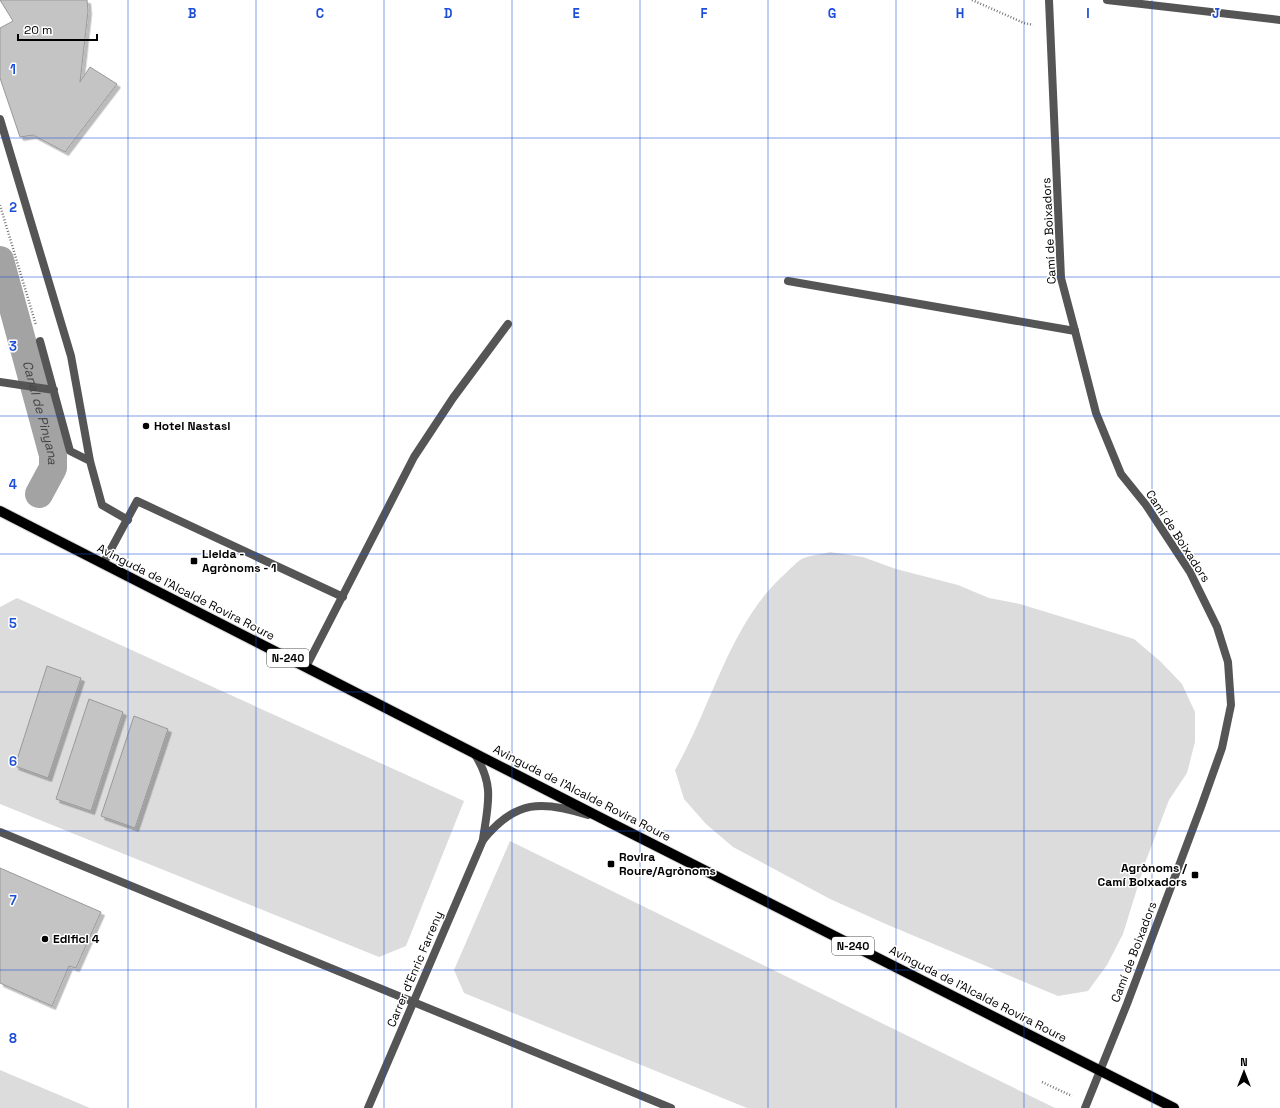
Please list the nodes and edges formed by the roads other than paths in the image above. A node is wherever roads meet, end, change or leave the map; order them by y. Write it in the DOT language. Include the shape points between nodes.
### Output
graph roads {
  1 [pos="1049,0"];
  2 [pos="1107,0"];
  3 [pos="1280,20"];
  4 [pos="0,119"];
  5 [pos="788,281"];
  6 [pos="508,324"];
  7 [pos="1075,331"];
  8 [pos="40,341"];
  9 [pos="0,382"];
  10 [pos="54,390"];
  11 [pos="90,461"];
  12 [pos="0,510"];
  13 [pos="128,520"];
  14 [pos="103,564"];
  15 [pos="343,597"];
  16 [pos="306,667"];
  17 [pos="474,752"];
  18 [pos="605,820"];
  19 [pos="0,832"];
  20 [pos="483,840"];
  21 [pos="414,1003"];
  22 [pos="1100,1071"];
  23 [pos="1086,1106"];
  24 [pos="368,1108"];
  25 [pos="671,1108"];
  26 [pos="1174,1108"];
  1 -- 7 [label="street, Camí de Boixadors" via="1061,278"];
  2 -- 3 [label="street"];
  4 -- 11 [label="street" via="71,356"];
  5 -- 7 [label="street"];
  6 -- 15 [label="street" via="453,398 414,457"];
  7 -- 22 [label="street, Camí de Boixadors" via="1096,413 1121,474 1146,505 1190,572 1217,627 1228,662 1231,705 1222,748 1212,778"];
  8 -- 10 [label="street"];
  9 -- 10 [label="street"];
  10 -- 11 [label="street" via="70,451"];
  11 -- 13 [label="street" via="102,505"];
  12 -- 14 [label="main road, Avinguda de l'Alcalde Rovira Roure / N-240"];
  13 -- 14 [label="street"];
  13 -- 15 [label="street" via="137,501"];
  14 -- 16 [label="main road, Avinguda de l'Alcalde Rovira Roure / N-240"];
  15 -- 16 [label="street"];
  16 -- 17 [label="main road, Avinguda de l'Alcalde Rovira Roure / N-240"];
  17 -- 18 [label="main road, Avinguda de l'Alcalde Rovira Roure / N-240"];
  17 -- 20 [label="street" via="489,784"];
  18 -- 20 [label="street" via="562,807 538,806 512,814 496,824"];
  18 -- 22 [label="main road, Avinguda de l'Alcalde Rovira Roure / N-240"];
  19 -- 21 [label="street"];
  20 -- 21 [label="street, Carrer d'Enric Farreny"];
  21 -- 24 [label="street, Carrer d'Enric Farreny"];
  21 -- 25 [label="street"];
  22 -- 23 [label="street, Camí de Boixadors"];
  22 -- 26 [label="main road, Avinguda de l'Alcalde Rovira Roure / N-240"];
}
